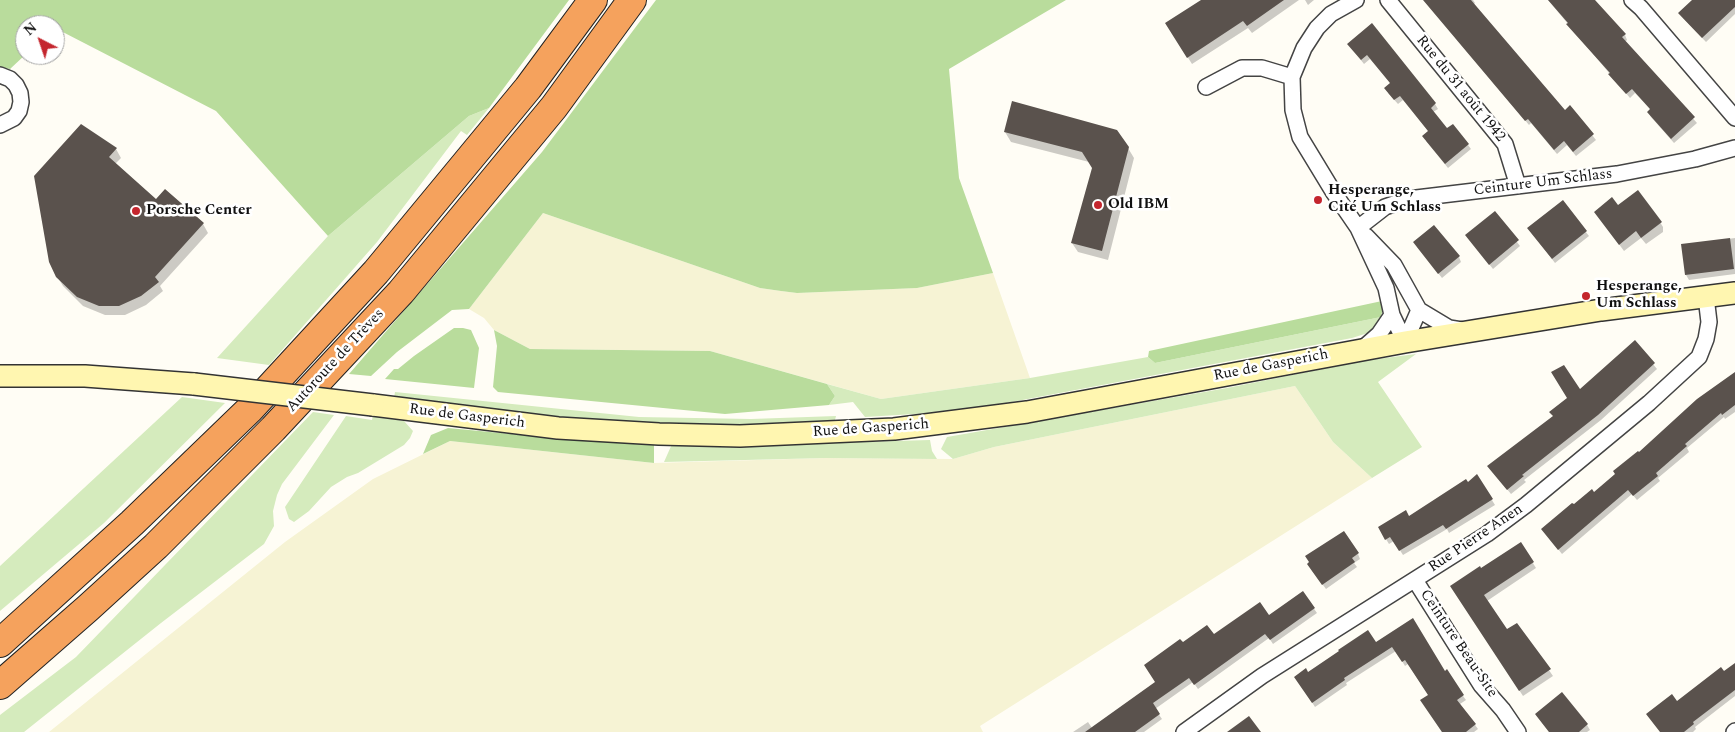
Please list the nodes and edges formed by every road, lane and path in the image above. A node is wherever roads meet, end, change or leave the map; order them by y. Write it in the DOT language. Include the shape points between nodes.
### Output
graph roads {
  1 [pos="593,0"];
  2 [pos="632,0"];
  3 [pos="1356,0"];
  4 [pos="1388,0"];
  5 [pos="1641,3"];
  6 [pos="0,75"];
  7 [pos="1292,77"];
  8 [pos="1206,87"];
  9 [pos="1735,118"];
  10 [pos="0,126"];
  11 [pos="1735,148"];
  12 [pos="1518,186"];
  13 [pos="1358,228"];
  14 [pos="1735,293"];
  15 [pos="1706,296"];
  16 [pos="1419,310"];
  17 [pos="1392,315"];
  18 [pos="1468,332"];
  19 [pos="1405,342"];
  20 [pos="1361,350"];
  21 [pos="0,376"];
  22 [pos="1415,580"];
  23 [pos="0,643"];
  24 [pos="0,685"];
  25 [pos="1184,732"];
  26 [pos="1518,732"];
  1 -- 23 [label="highway, Autoroute de Trèves" via="528,88 376,272 249,410 132,524"];
  2 -- 24 [label="highway, Autoroute de Trèves" via="554,107 401,292 274,429 156,546"];
  3 -- 7 [label="street" via="1331,14 1317,28"];
  4 -- 12 [label="street, Rue du 31 août 1942" via="1505,144"];
  5 -- 9 [label="street"];
  6 -- 10 [label="street" via="16,85 21,102 14,118"];
  7 -- 8 [label="street" via="1262,68 1242,68"];
  7 -- 13 [label="street" via="1293,110 1300,137"];
  11 -- 12 [label="street, Ceinture Um Schlass" via="1617,174"];
  12 -- 13 [label="street, Ceinture Um Schlass" via="1408,199 1385,207"];
  13 -- 16 [label="street" via="1394,265"];
  13 -- 17 [label="street" via="1386,288"];
  14 -- 15 [label="main road, Rue de Gasperich"];
  15 -- 18 [label="main road, Rue de Gasperich"];
  15 -- 22 [label="street, Rue Pierre Anen" via="1709,322 1698,357 1650,403 1526,505"];
  16 -- 18 [label="street" via="1449,328"];
  16 -- 19 [label="street"];
  17 -- 19 [label="street"];
  17 -- 20 [label="street" via="1379,334"];
  18 -- 19 [label="main road, Rue de Gasperich"];
  19 -- 20 [label="main road, Rue de Gasperich"];
  20 -- 21 [label="main road, Rue de Gasperich, bridge" via="1027,412 894,429 740,436 558,428 194,384 85,376"];
  22 -- 25 [label="street, Rue Pierre Anen" via="1262,676"];
  22 -- 26 [label="street, Ceinture Beau-Site" via="1481,685"];
}
